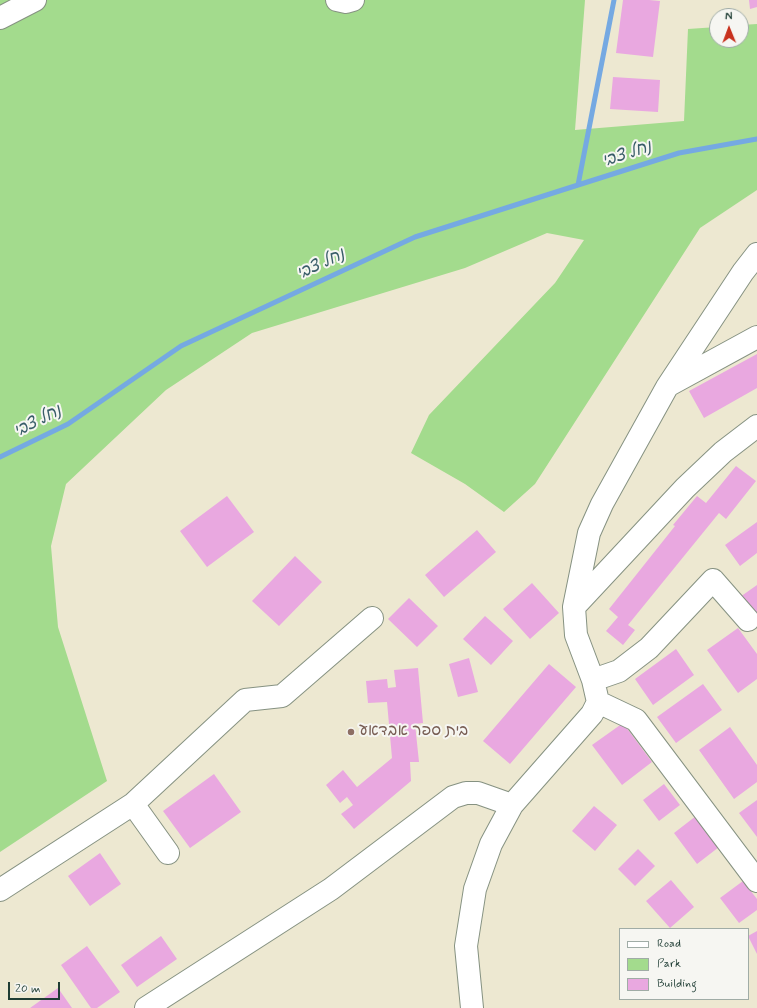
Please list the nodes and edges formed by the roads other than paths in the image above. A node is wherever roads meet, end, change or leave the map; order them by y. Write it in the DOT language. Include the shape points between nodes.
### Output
graph roads {
  1 [pos="35,0"];
  2 [pos="337,0"];
  3 [pos="353,0"];
  4 [pos="0,18"];
  5 [pos="757,254"];
  6 [pos="757,337"];
  7 [pos="666,387"];
  8 [pos="757,426"];
  9 [pos="574,607"];
  10 [pos="372,618"];
  11 [pos="748,620"];
  12 [pos="593,680"];
  13 [pos="598,702"];
  14 [pos="133,804"];
  15 [pos="512,805"];
  16 [pos="168,853"];
  17 [pos="757,881"];
  18 [pos="0,890"];
  19 [pos="146,1008"];
  20 [pos="472,1008"];
  1 -- 4 [label="street"];
  2 -- 3 [label="street"];
  5 -- 7 [label="street"];
  6 -- 7 [label="street"];
  7 -- 9 [label="street" via="602,504 589,533"];
  8 -- 9 [label="street" via="723,452 685,488"];
  9 -- 12 [label="street" via="576,635"];
  10 -- 14 [label="street" via="282,696 245,700"];
  11 -- 12 [label="street" via="713,580 649,648 619,671"];
  12 -- 13 [label="street"];
  13 -- 15 [label="street" via="592,714"];
  13 -- 17 [label="street" via="636,720"];
  14 -- 16 [label="street"];
  14 -- 18 [label="street"];
  15 -- 19 [label="street" via="478,793 453,797 331,889"];
  15 -- 20 [label="street" via="492,844 475,889 466,946"];
}
